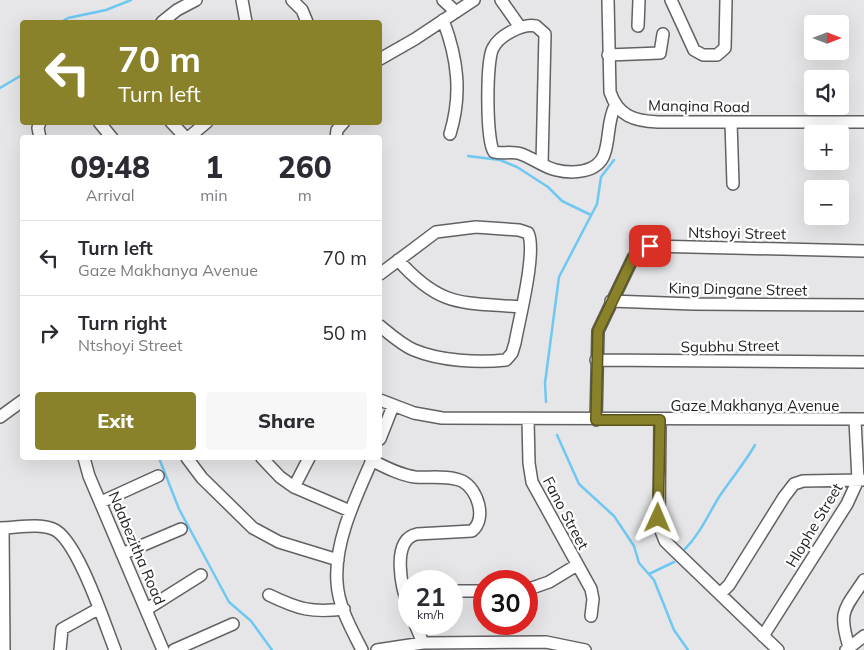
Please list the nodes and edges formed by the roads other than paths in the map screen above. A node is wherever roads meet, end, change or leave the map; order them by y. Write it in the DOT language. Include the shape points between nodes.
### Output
graph roads {
  1 [pos="196,0"];
  2 [pos="242,0"];
  3 [pos="292,0"];
  4 [pos="443,0"];
  5 [pos="474,0"];
  6 [pos="501,0"];
  7 [pos="608,0"];
  8 [pos="639,0"];
  9 [pos="671,0"];
  10 [pos="726,0"];
  11 [pos="456,12"];
  12 [pos="164,20"];
  13 [pos="246,20"];
  14 [pos="306,20"];
  15 [pos="443,20"];
  16 [pos="638,26"];
  17 [pos="520,27"];
  18 [pos="663,34"];
  19 [pos="608,55"];
  20 [pos="382,58"];
  21 [pos="615,106"];
  22 [pos="731,122"];
  23 [pos="864,122"];
  24 [pos="101,125"];
  25 [pos="174,125"];
  26 [pos="202,125"];
  27 [pos="450,134"];
  28 [pos="110,135"];
  29 [pos="184,135"];
  30 [pos="191,135"];
  31 [pos="542,164"];
  32 [pos="733,184"];
  33 [pos="864,251"];
  34 [pos="398,260"];
  35 [pos="382,272"];
  36 [pos="611,301"];
  37 [pos="864,305"];
  38 [pos="521,307"];
  39 [pos="382,328"];
  40 [pos="596,360"];
  41 [pos="864,362"];
  42 [pos="382,401"];
  43 [pos="20,402"];
  44 [pos="393,406"];
  45 [pos="0,417"];
  46 [pos="528,419"];
  47 [pos="860,419"];
  48 [pos="596,420"];
  49 [pos="660,420"];
  50 [pos="382,434"];
  51 [pos="85,460"];
  52 [pos="188,460"];
  53 [pos="264,460"];
  54 [pos="308,460"];
  55 [pos="372,460"];
  56 [pos="374,460"];
  57 [pos="158,476"];
  58 [pos="861,480"];
  59 [pos="294,487"];
  60 [pos="100,502"];
  61 [pos="350,511"];
  62 [pos="2,528"];
  63 [pos="180,529"];
  64 [pos="122,554"];
  65 [pos="338,560"];
  66 [pos="577,565"];
  67 [pos="402,570"];
  68 [pos="201,575"];
  69 [pos="864,580"];
  70 [pos="538,586"];
  71 [pos="720,594"];
  72 [pos="268,595"];
  73 [pos="98,609"];
  74 [pos="146,609"];
  75 [pos="344,609"];
  76 [pos="591,616"];
  77 [pos="233,624"];
  78 [pos="420,635"];
  79 [pos="762,636"];
  80 [pos="864,636"];
  81 [pos="423,643"];
  82 [pos="848,649"];
  83 [pos="4,650"];
  84 [pos="60,650"];
  85 [pos="115,650"];
  86 [pos="163,650"];
  87 [pos="174,650"];
  88 [pos="362,650"];
  89 [pos="377,650"];
  90 [pos="585,650"];
  91 [pos="778,650"];
  1 -- 12 [label="street"];
  2 -- 13 [label="street"];
  3 -- 14 [label="street"];
  4 -- 11 [label="street"];
  5 -- 11 [label="street"];
  6 -- 17 [label="street"];
  7 -- 19 [label="street"];
  8 -- 16 [label="street"];
  9 -- 10 [label="street" via="699,54 717,55 725,48"];
  11 -- 15 [label="street"];
  15 -- 20 [label="street"];
  15 -- 27 [label="street" via="458,80 457,110"];
  17 -- 31 [label="street" via="536,26 543,30 546,40"];
  17 -- 31 [label="street" via="498,42 490,55 488,118 491,148 497,153 521,154"];
  18 -- 19 [label="street" via="660,53"];
  19 -- 21 [label="street" via="608,80"];
  21 -- 22 [label="street, Manqina Road" via="626,116 642,121"];
  21 -- 31 [label="street" via="609,121 604,155 598,165 564,171"];
  22 -- 23 [label="street, Manqina Road"];
  22 -- 32 [label="street"];
  24 -- 28 [label="street"];
  25 -- 29 [label="street"];
  26 -- 30 [label="street"];
  33 -- 36 [label="street, Ntshoyi Street" via="646,247 633,258"];
  34 -- 35 [label="street"];
  34 -- 38 [label="street" via="427,289 452,300"];
  34 -- 38 [label="street" via="427,237 443,230 476,227 525,231 531,239 531,255"];
  36 -- 37 [label="street, King Dingane Street"];
  36 -- 40 [label="street, Ntshoyi Street" via="598,331"];
  38 -- 39 [label="street" via="512,353 506,360 430,355 408,347"];
  40 -- 41 [label="street, Sgubhu Street"];
  40 -- 48 [label="street, Ntshoyi Street"];
  42 -- 44 [label="street, Gaze Makhanya Avenue"];
  43 -- 45 [label="street"];
  44 -- 46 [label="street, Gaze Makhanya Avenue" via="414,414 442,418"];
  44 -- 50 [label="street"];
  46 -- 48 [label="street, Gaze Makhanya Avenue"];
  46 -- 66 [label="street, Fano Street" via="532,482"];
  47 -- 49 [label="street, Gaze Makhanya Avenue"];
  47 -- 58 [label="street, Hlophe Street"];
  48 -- 49 [label="street, Gaze Makhanya Avenue"];
  49 -- 71 [label="street" via="658,518 661,534"];
  51 -- 60 [label="street, Ndabezitha Road"];
  52 -- 65 [label="street" via="202,478 253,528 280,542"];
  53 -- 59 [label="street"];
  54 -- 59 [label="street"];
  55 -- 61 [label="street"];
  56 -- 67 [label="street" via="412,476 460,480 472,490 479,511 478,523 472,531 416,534 407,538 400,557"];
  57 -- 60 [label="street"];
  58 -- 71 [label="street" via="794,484 730,585"];
  58 -- 79 [label="street, Hlophe Street"];
  59 -- 61 [label="street"];
  60 -- 64 [label="street, Ndabezitha Road"];
  61 -- 65 [label="street"];
  62 -- 73 [label="street" via="47,528 62,534 74,550"];
  62 -- 83 [label="street"];
  63 -- 64 [label="street"];
  64 -- 74 [label="street, Ndabezitha Road"];
  65 -- 75 [label="street" via="337,582"];
  66 -- 70 [label="street"];
  66 -- 76 [label="street, Fano Street" via="592,594"];
  68 -- 74 [label="street"];
  69 -- 82 [label="street" via="843,616"];
  71 -- 79 [label="street"];
  72 -- 75 [label="street" via="310,612"];
  73 -- 84 [label="street" via="62,629"];
  73 -- 85 [label="street"];
  74 -- 86 [label="street, Ndabezitha Road"];
  75 -- 88 [label="street"];
  77 -- 87 [label="street"];
  78 -- 81 [label="street"];
  79 -- 91 [label="street"];
  80 -- 82 [label="street"];
  81 -- 89 [label="street"];
  81 -- 90 [label="street" via="546,642"];
}
